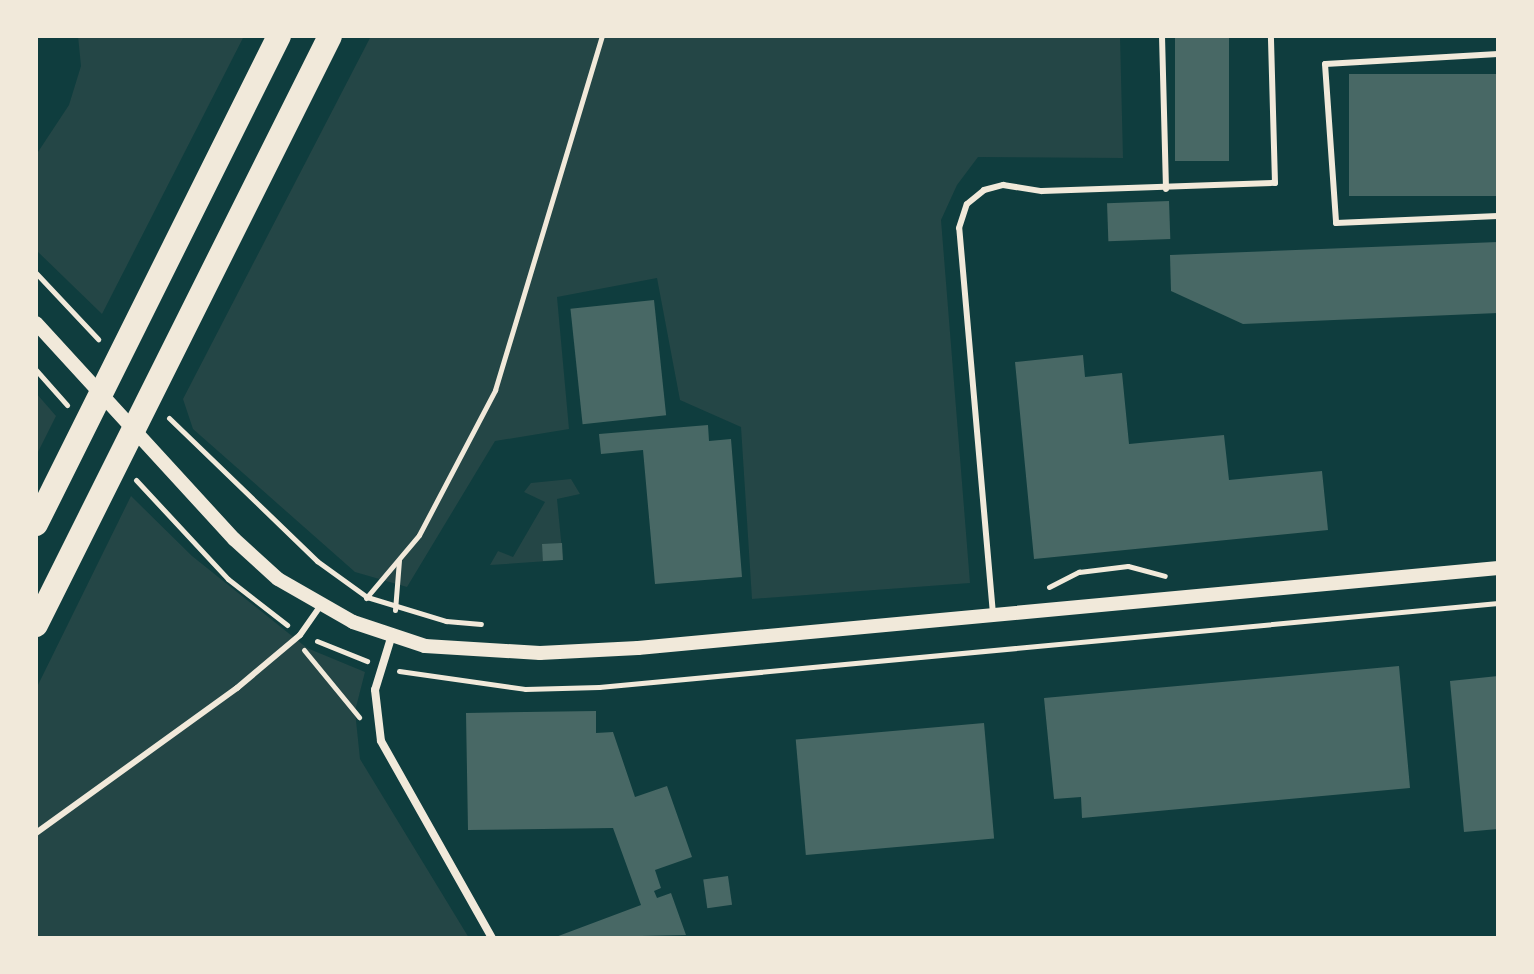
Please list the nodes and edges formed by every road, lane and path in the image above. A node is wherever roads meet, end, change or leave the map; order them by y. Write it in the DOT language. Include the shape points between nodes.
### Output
graph roads {
  1 [pos="279,36"];
  2 [pos="330,36"];
  3 [pos="602,36"];
  4 [pos="1162,36"];
  5 [pos="1271,36"];
  6 [pos="1498,54"];
  7 [pos="1166,189"];
  8 [pos="1498,216"];
  9 [pos="36,273"];
  10 [pos="36,323"];
  11 [pos="105,347"];
  12 [pos="162,411"];
  13 [pos="36,524"];
  14 [pos="399,560"];
  15 [pos="1498,568"];
  16 [pos="1173,578"];
  17 [pos="1041,591"];
  18 [pos="367,597"];
  19 [pos="322,604"];
  20 [pos="395,608"];
  21 [pos="993,614"];
  22 [pos="345,617"];
  23 [pos="36,625"];
  24 [pos="492,626"];
  25 [pos="300,635"];
  26 [pos="391,638"];
  27 [pos="381,741"];
  28 [pos="36,833"];
  29 [pos="492,938"];
  1 -- 13 [label="highway"];
  2 -- 23 [label="highway"];
  3 -- 14 [label="path" via="495,390 429,518"];
  4 -- 7 [label="lane"];
  5 -- 7 [label="lane" via="1275,183"];
  6 -- 8 [label="lane" via="1325,64 1336,223"];
  7 -- 21 [label="lane" via="1042,191 1003,185 984,190 967,204 959,228"];
  9 -- 11 [label="path"];
  10 -- 19 [label="street" via="234,539 278,579"];
  12 -- 18 [label="path" via="317,561"];
  14 -- 18 [label="path"];
  14 -- 20 [label="path"];
  15 -- 21 [label="street"];
  16 -- 17 [label="path" via="1128,566 1079,572"];
  18 -- 20 [label="path"];
  18 -- 22 [label="path"];
  19 -- 22 [label="street"];
  19 -- 25 [label="lane"];
  20 -- 24 [label="path"];
  20 -- 26 [label="path"];
  21 -- 26 [label="street" via="540,653 451,649"];
  22 -- 26 [label="street"];
  25 -- 27 [label="path" via="302,648"];
  25 -- 28 [label="lane" via="237,688"];
  26 -- 27 [label="street" via="375,690"];
  27 -- 29 [label="street"];
}
